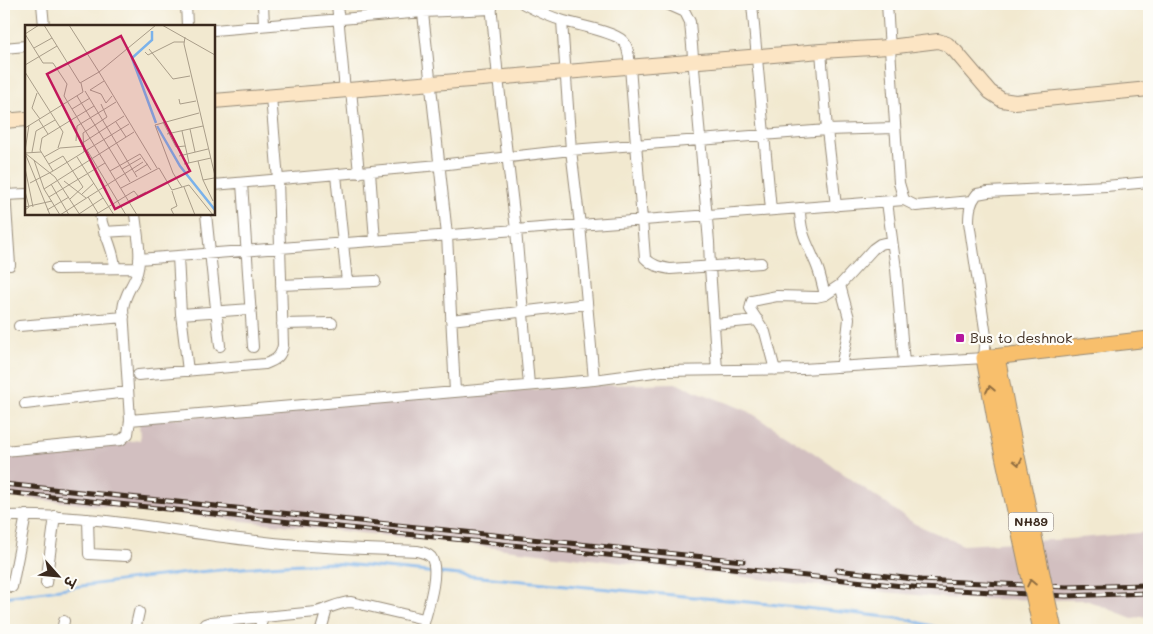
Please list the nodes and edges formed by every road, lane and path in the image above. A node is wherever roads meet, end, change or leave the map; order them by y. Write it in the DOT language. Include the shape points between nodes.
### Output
graph roads {
  1 [pos="42,4"];
  2 [pos="186,4"];
  3 [pos="263,4"];
  4 [pos="337,4"];
  5 [pos="667,4"];
  6 [pos="752,4"];
  7 [pos="886,4"];
  8 [pos="530,5"];
  9 [pos="491,6"];
  10 [pos="423,8"];
  11 [pos="338,18"];
  12 [pos="562,20"];
  13 [pos="44,25"];
  14 [pos="187,25"];
  15 [pos="264,25"];
  16 [pos="215,30"];
  17 [pos="25,46"];
  18 [pos="890,47"];
  19 [pos="4,48"];
  20 [pos="821,51"];
  21 [pos="756,57"];
  22 [pos="694,62"];
  23 [pos="630,67"];
  24 [pos="566,72"];
  25 [pos="498,78"];
  26 [pos="431,84"];
  27 [pos="348,90"];
  28 [pos="1149,90"];
  29 [pos="271,97"];
  30 [pos="215,101"];
  31 [pos="25,119"];
  32 [pos="4,120"];
  33 [pos="895,128"];
  34 [pos="827,130"];
  35 [pos="764,135"];
  36 [pos="701,140"];
  37 [pos="636,145"];
  38 [pos="571,150"];
  39 [pos="508,158"];
  40 [pos="440,166"];
  41 [pos="370,172"];
  42 [pos="359,173"];
  43 [pos="336,175"];
  44 [pos="4,178"];
  45 [pos="278,180"];
  46 [pos="1149,182"];
  47 [pos="242,183"];
  48 [pos="215,185"];
  49 [pos="25,194"];
  50 [pos="5,195"];
  51 [pos="904,200"];
  52 [pos="972,201"];
  53 [pos="887,202"];
  54 [pos="836,206"];
  55 [pos="800,208"];
  56 [pos="771,210"];
  57 [pos="100,215"];
  58 [pos="135,215"];
  59 [pos="206,215"];
  60 [pos="707,215"];
  61 [pos="641,220"];
  62 [pos="580,225"];
  63 [pos="137,230"];
  64 [pos="516,230"];
  65 [pos="104,232"];
  66 [pos="447,235"];
  67 [pos="375,241"];
  68 [pos="892,241"];
  69 [pos="344,243"];
  70 [pos="280,248"];
  71 [pos="247,251"];
  72 [pos="211,253"];
  73 [pos="178,256"];
  74 [pos="761,263"];
  75 [pos="138,264"];
  76 [pos="10,265"];
  77 [pos="710,267"];
  78 [pos="115,268"];
  79 [pos="56,269"];
  80 [pos="375,281"];
  81 [pos="348,282"];
  82 [pos="281,285"];
  83 [pos="840,286"];
  84 [pos="825,295"];
  85 [pos="587,304"];
  86 [pos="251,310"];
  87 [pos="217,312"];
  88 [pos="522,312"];
  89 [pos="181,314"];
  90 [pos="124,317"];
  91 [pos="450,320"];
  92 [pos="758,320"];
  93 [pos="332,323"];
  94 [pos="282,324"];
  95 [pos="714,324"];
  96 [pos="19,326"];
  97 [pos="1149,340"];
  98 [pos="220,346"];
  99 [pos="253,346"];
  100 [pos="991,358"];
  101 [pos="904,363"];
  102 [pos="841,367"];
  103 [pos="717,370"];
  104 [pos="775,370"];
  105 [pos="188,371"];
  106 [pos="138,375"];
  107 [pos="594,380"];
  108 [pos="529,385"];
  109 [pos="128,392"];
  110 [pos="456,392"];
  111 [pos="26,404"];
  112 [pos="1002,417"];
  113 [pos="130,420"];
  114 [pos="4,450"];
  115 [pos="26,515"];
  116 [pos="4,516"];
  117 [pos="55,516"];
  118 [pos="88,519"];
  119 [pos="126,556"];
  120 [pos="46,583"];
  121 [pos="12,587"];
  122 [pos="328,609"];
  123 [pos="139,612"];
  124 [pos="263,618"];
  125 [pos="424,619"];
  126 [pos="135,630"];
  127 [pos="200,630"];
  128 [pos="259,630"];
  129 [pos="321,630"];
  130 [pos="422,630"];
  131 [pos="1041,630"];
  132 [pos="1054,630"];
  1 -- 13 [label="street"];
  2 -- 14 [label="street"];
  3 -- 15 [label="street"];
  4 -- 11 [label="street"];
  5 -- 22 [label="street" via="685,12 690,22"];
  6 -- 21 [label="street"];
  7 -- 18 [label="street"];
  8 -- 12 [label="street"];
  9 -- 10 [label="street"];
  9 -- 25 [label="street"];
  10 -- 11 [label="street"];
  10 -- 26 [label="street"];
  11 -- 15 [label="street"];
  11 -- 27 [label="street"];
  12 -- 23 [label="street" via="620,38 625,42"];
  12 -- 24 [label="street"];
  15 -- 16 [label="street"];
  17 -- 19 [label="street"];
  18 -- 20 [label="street"];
  18 -- 28 [label="street" via="938,41 947,44 990,92 1002,100 1015,102"];
  18 -- 33 [label="street"];
  20 -- 21 [label="street"];
  20 -- 34 [label="street"];
  21 -- 22 [label="street"];
  21 -- 35 [label="street"];
  22 -- 23 [label="street"];
  22 -- 36 [label="street"];
  23 -- 24 [label="street"];
  23 -- 37 [label="street"];
  24 -- 25 [label="street"];
  24 -- 38 [label="street"];
  25 -- 26 [label="street"];
  25 -- 39 [label="street"];
  26 -- 27 [label="street"];
  26 -- 40 [label="street"];
  27 -- 29 [label="street"];
  27 -- 42 [label="street"];
  29 -- 30 [label="street"];
  29 -- 45 [label="street"];
  31 -- 32 [label="street"];
  33 -- 34 [label="street"];
  33 -- 51 [label="street" via="899,182"];
  34 -- 35 [label="street"];
  34 -- 54 [label="street"];
  35 -- 36 [label="street"];
  35 -- 56 [label="street"];
  36 -- 37 [label="street"];
  36 -- 60 [label="street"];
  37 -- 38 [label="street"];
  37 -- 61 [label="street"];
  38 -- 39 [label="street"];
  38 -- 62 [label="street"];
  39 -- 40 [label="street"];
  39 -- 64 [label="street"];
  40 -- 41 [label="street"];
  40 -- 66 [label="street"];
  41 -- 42 [label="street"];
  41 -- 67 [label="street"];
  42 -- 43 [label="street"];
  43 -- 45 [label="street"];
  43 -- 69 [label="street"];
  44 -- 50 [label="street"];
  45 -- 47 [label="street"];
  45 -- 70 [label="street"];
  46 -- 52 [label="street" via="988,192 977,194"];
  47 -- 48 [label="street"];
  47 -- 71 [label="street"];
  49 -- 50 [label="street"];
  50 -- 76 [label="street"];
  51 -- 52 [label="street" via="916,206"];
  51 -- 53 [label="street"];
  52 -- 100 [label="street" via="969,222"];
  53 -- 54 [label="street"];
  53 -- 68 [label="street"];
  54 -- 55 [label="street"];
  55 -- 56 [label="street"];
  55 -- 84 [label="street" via="803,238 819,272"];
  56 -- 60 [label="street"];
  57 -- 65 [label="street"];
  58 -- 63 [label="street"];
  59 -- 72 [label="street"];
  60 -- 61 [label="street"];
  60 -- 77 [label="street"];
  61 -- 62 [label="street"];
  61 -- 77 [label="street" via="646,258 650,263 670,268"];
  62 -- 64 [label="street"];
  62 -- 85 [label="street"];
  63 -- 65 [label="street"];
  63 -- 75 [label="street"];
  64 -- 66 [label="street"];
  64 -- 88 [label="street"];
  65 -- 78 [label="street" via="113,249"];
  66 -- 67 [label="street"];
  66 -- 91 [label="street"];
  67 -- 69 [label="street"];
  68 -- 83 [label="street" via="872,249"];
  68 -- 101 [label="street"];
  69 -- 70 [label="street"];
  69 -- 81 [label="street"];
  70 -- 71 [label="street"];
  70 -- 82 [label="street"];
  71 -- 72 [label="street"];
  71 -- 86 [label="street"];
  72 -- 73 [label="street"];
  72 -- 87 [label="street"];
  73 -- 75 [label="street"];
  73 -- 89 [label="street"];
  74 -- 77 [label="street"];
  75 -- 78 [label="street"];
  75 -- 90 [label="street" via="124,302"];
  77 -- 95 [label="street"];
  78 -- 79 [label="street"];
  80 -- 81 [label="street"];
  81 -- 82 [label="street"];
  82 -- 94 [label="street"];
  83 -- 84 [label="street"];
  83 -- 102 [label="street" via="848,318"];
  84 -- 92 [label="street" via="777,296 752,301 750,309"];
  85 -- 88 [label="street"];
  85 -- 107 [label="street"];
  86 -- 87 [label="street"];
  86 -- 99 [label="street"];
  87 -- 89 [label="street"];
  87 -- 98 [label="street"];
  88 -- 91 [label="street"];
  88 -- 108 [label="street"];
  89 -- 105 [label="street"];
  90 -- 96 [label="street"];
  90 -- 109 [label="street"];
  91 -- 110 [label="street"];
  92 -- 95 [label="street"];
  92 -- 104 [label="street" via="765,332"];
  93 -- 94 [label="street"];
  94 -- 105 [label="street" via="283,345 276,360 265,364"];
  95 -- 103 [label="street"];
  97 -- 100 [label="main road"];
  100 -- 101 [label="street"];
  100 -- 112 [label="main road, NH89"];
  101 -- 102 [label="street"];
  102 -- 104 [label="street"];
  103 -- 104 [label="street"];
  103 -- 107 [label="street" via="662,371"];
  105 -- 106 [label="street"];
  107 -- 108 [label="street"];
  108 -- 110 [label="street"];
  109 -- 111 [label="street"];
  109 -- 113 [label="street"];
  110 -- 113 [label="street"];
  131 -- 112 [label="main road, NH89, one-way, bridge"];
  112 -- 132 [label="main road, NH89, one-way, bridge"];
  113 -- 114 [label="street" via="128,434 121,440"];
  115 -- 116 [label="street"];
  115 -- 117 [label="street"];
  115 -- 121 [label="street"];
  117 -- 118 [label="street"];
  117 -- 120 [label="street"];
  118 -- 119 [label="street" via="89,554"];
  118 -- 125 [label="street" via="263,542 425,553 435,566"];
  122 -- 124 [label="street"];
  122 -- 125 [label="street" via="342,602 351,602"];
  122 -- 129 [label="street"];
  123 -- 126 [label="street"];
  124 -- 127 [label="street" via="211,622"];
  124 -- 128 [label="street"];
  125 -- 130 [label="street"];
}
